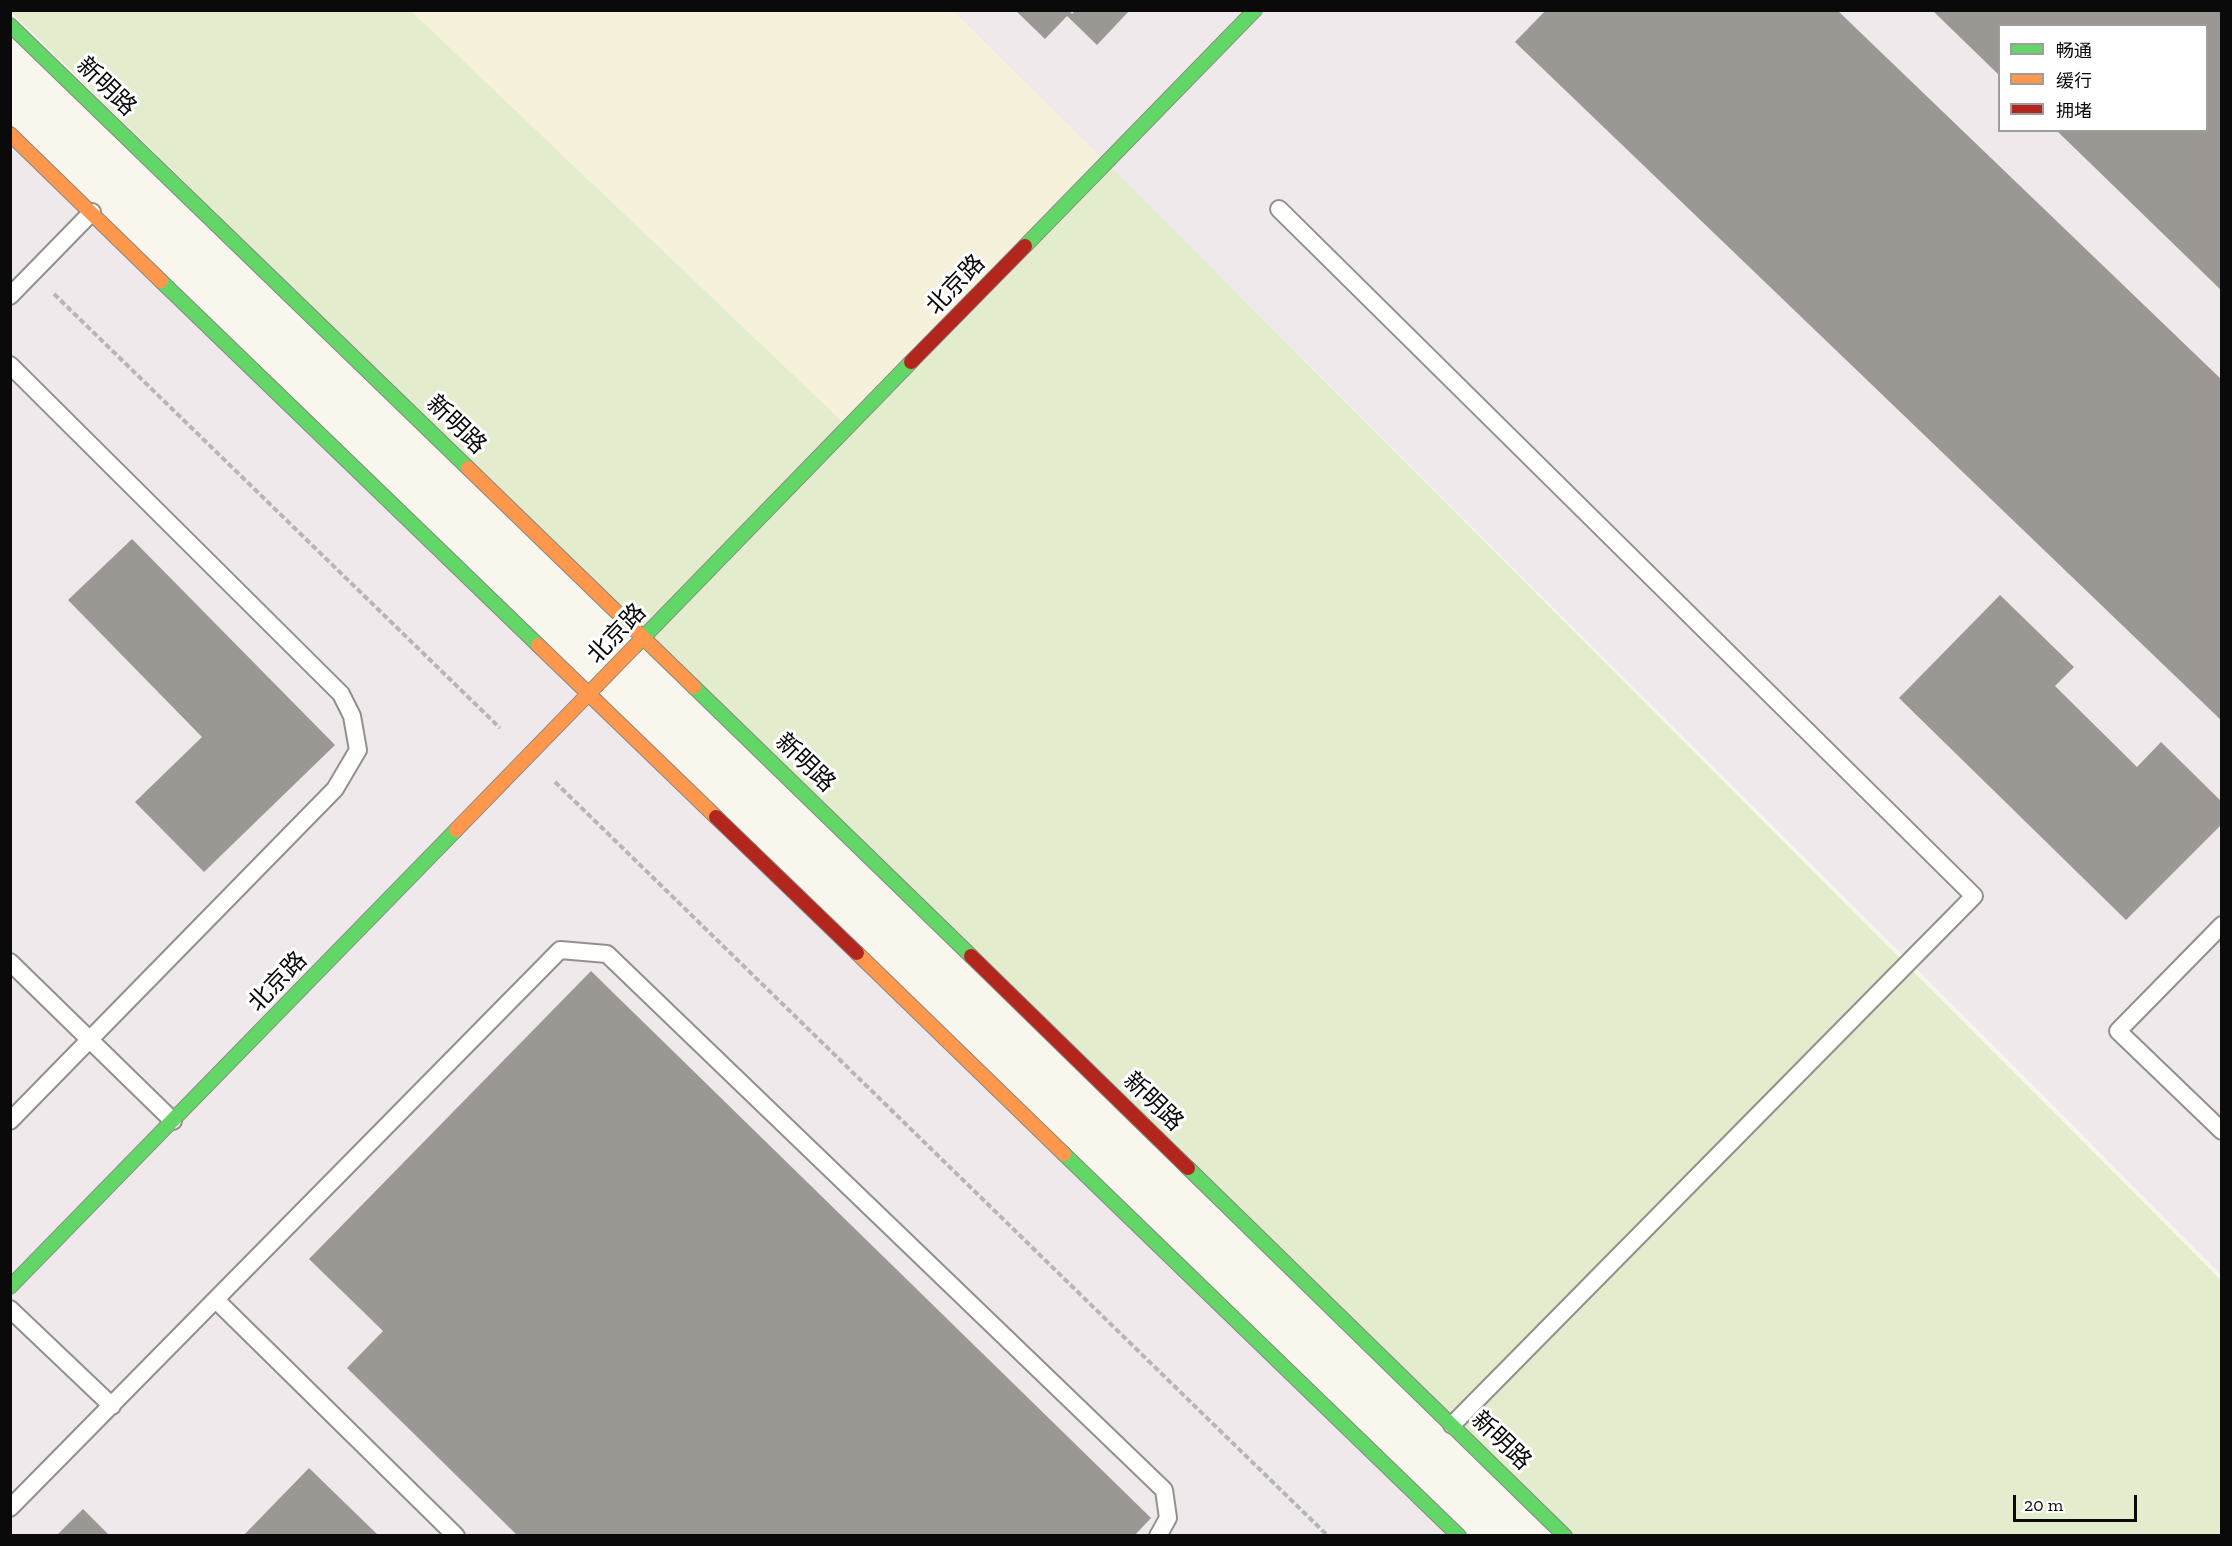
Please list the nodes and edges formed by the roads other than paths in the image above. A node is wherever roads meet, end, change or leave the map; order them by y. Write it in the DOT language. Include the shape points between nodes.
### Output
graph roads {
  1 [pos="1256,10"];
  2 [pos="10,25"];
  3 [pos="10,134"];
  4 [pos="1279,209"];
  5 [pos="92,212"];
  6 [pos="10,296"];
  7 [pos="10,366"];
  8 [pos="644,638"];
  9 [pos="590,695"];
  10 [pos="2222,925"];
  11 [pos="10,962"];
  12 [pos="91,1039"];
  13 [pos="10,1121"];
  14 [pos="173,1121"];
  15 [pos="2222,1131"];
  16 [pos="10,1287"];
  17 [pos="216,1300"];
  18 [pos="10,1309"];
  19 [pos="112,1406"];
  20 [pos="1452,1425"];
  21 [pos="10,1508"];
  22 [pos="456,1536"];
  23 [pos="1158,1536"];
  24 [pos="1459,1536"];
  25 [pos="1565,1536"];
  1 -- 8 [label="main road, 北京路"];
  2 -- 8 [label="main road, 新明路"];
  3 -- 5 [label="main road"];
  4 -- 20 [label="lane" via="1974,896"];
  5 -- 6 [label="lane"];
  5 -- 9 [label="main road"];
  7 -- 12 [label="lane" via="340,694 352,716 358,750 335,789"];
  8 -- 9 [label="main road, 北京路"];
  8 -- 20 [label="main road, 新明路"];
  9 -- 14 [label="main road, 北京路"];
  9 -- 24 [label="main road"];
  10 -- 15 [label="lane" via="2118,1030"];
  11 -- 12 [label="lane"];
  12 -- 13 [label="lane"];
  12 -- 14 [label="lane"];
  14 -- 16 [label="main road, 北京路"];
  17 -- 19 [label="lane"];
  17 -- 22 [label="lane"];
  17 -- 23 [label="lane" via="560,950 607,954 1164,1491 1168,1518"];
  18 -- 19 [label="lane"];
  19 -- 21 [label="lane"];
  20 -- 25 [label="main road, 新明路"];
}
